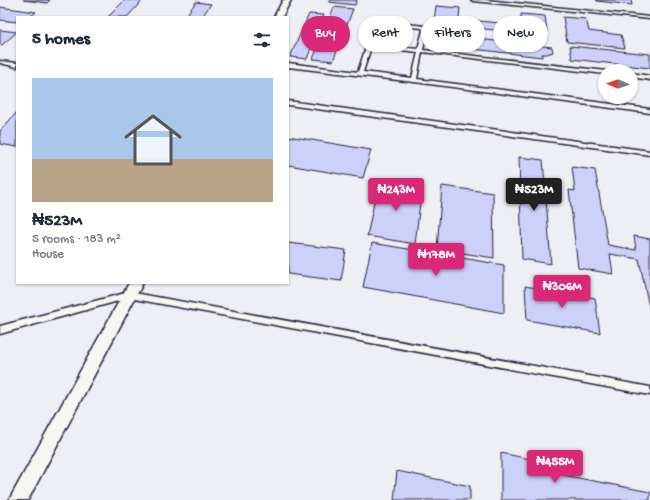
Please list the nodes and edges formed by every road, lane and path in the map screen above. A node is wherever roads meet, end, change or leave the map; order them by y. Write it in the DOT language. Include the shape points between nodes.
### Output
graph roads {
  1 [pos="287,0"];
  2 [pos="473,0"];
  3 [pos="279,16"];
  4 [pos="650,18"];
  5 [pos="413,25"];
  6 [pos="413,49"];
  7 [pos="420,50"];
  8 [pos="368,52"];
  9 [pos="0,62"];
  10 [pos="16,65"];
  11 [pos="289,65"];
  12 [pos="598,71"];
  13 [pos="360,73"];
  14 [pos="638,77"];
  15 [pos="650,78"];
  16 [pos="414,80"];
  17 [pos="289,103"];
  18 [pos="650,111"];
  19 [pos="650,153"];
  20 [pos="132,289"];
  21 [pos="0,330"];
  22 [pos="650,391"];
  23 [pos="18,500"];
  1 -- 3 [label="street"];
  2 -- 4 [label="lane"];
  5 -- 7 [label="lane" via="424,27 425,30"];
  6 -- 7 [label="lane"];
  7 -- 12 [label="lane"];
  7 -- 16 [label="lane"];
  8 -- 13 [label="lane"];
  9 -- 10 [label="lane"];
  11 -- 13 [label="lane"];
  13 -- 16 [label="lane"];
  14 -- 15 [label="lane"];
  16 -- 18 [label="lane"];
  17 -- 19 [label="lane"];
  20 -- 21 [label="lane"];
  20 -- 22 [label="lane"];
  20 -- 23 [label="street"];
}
